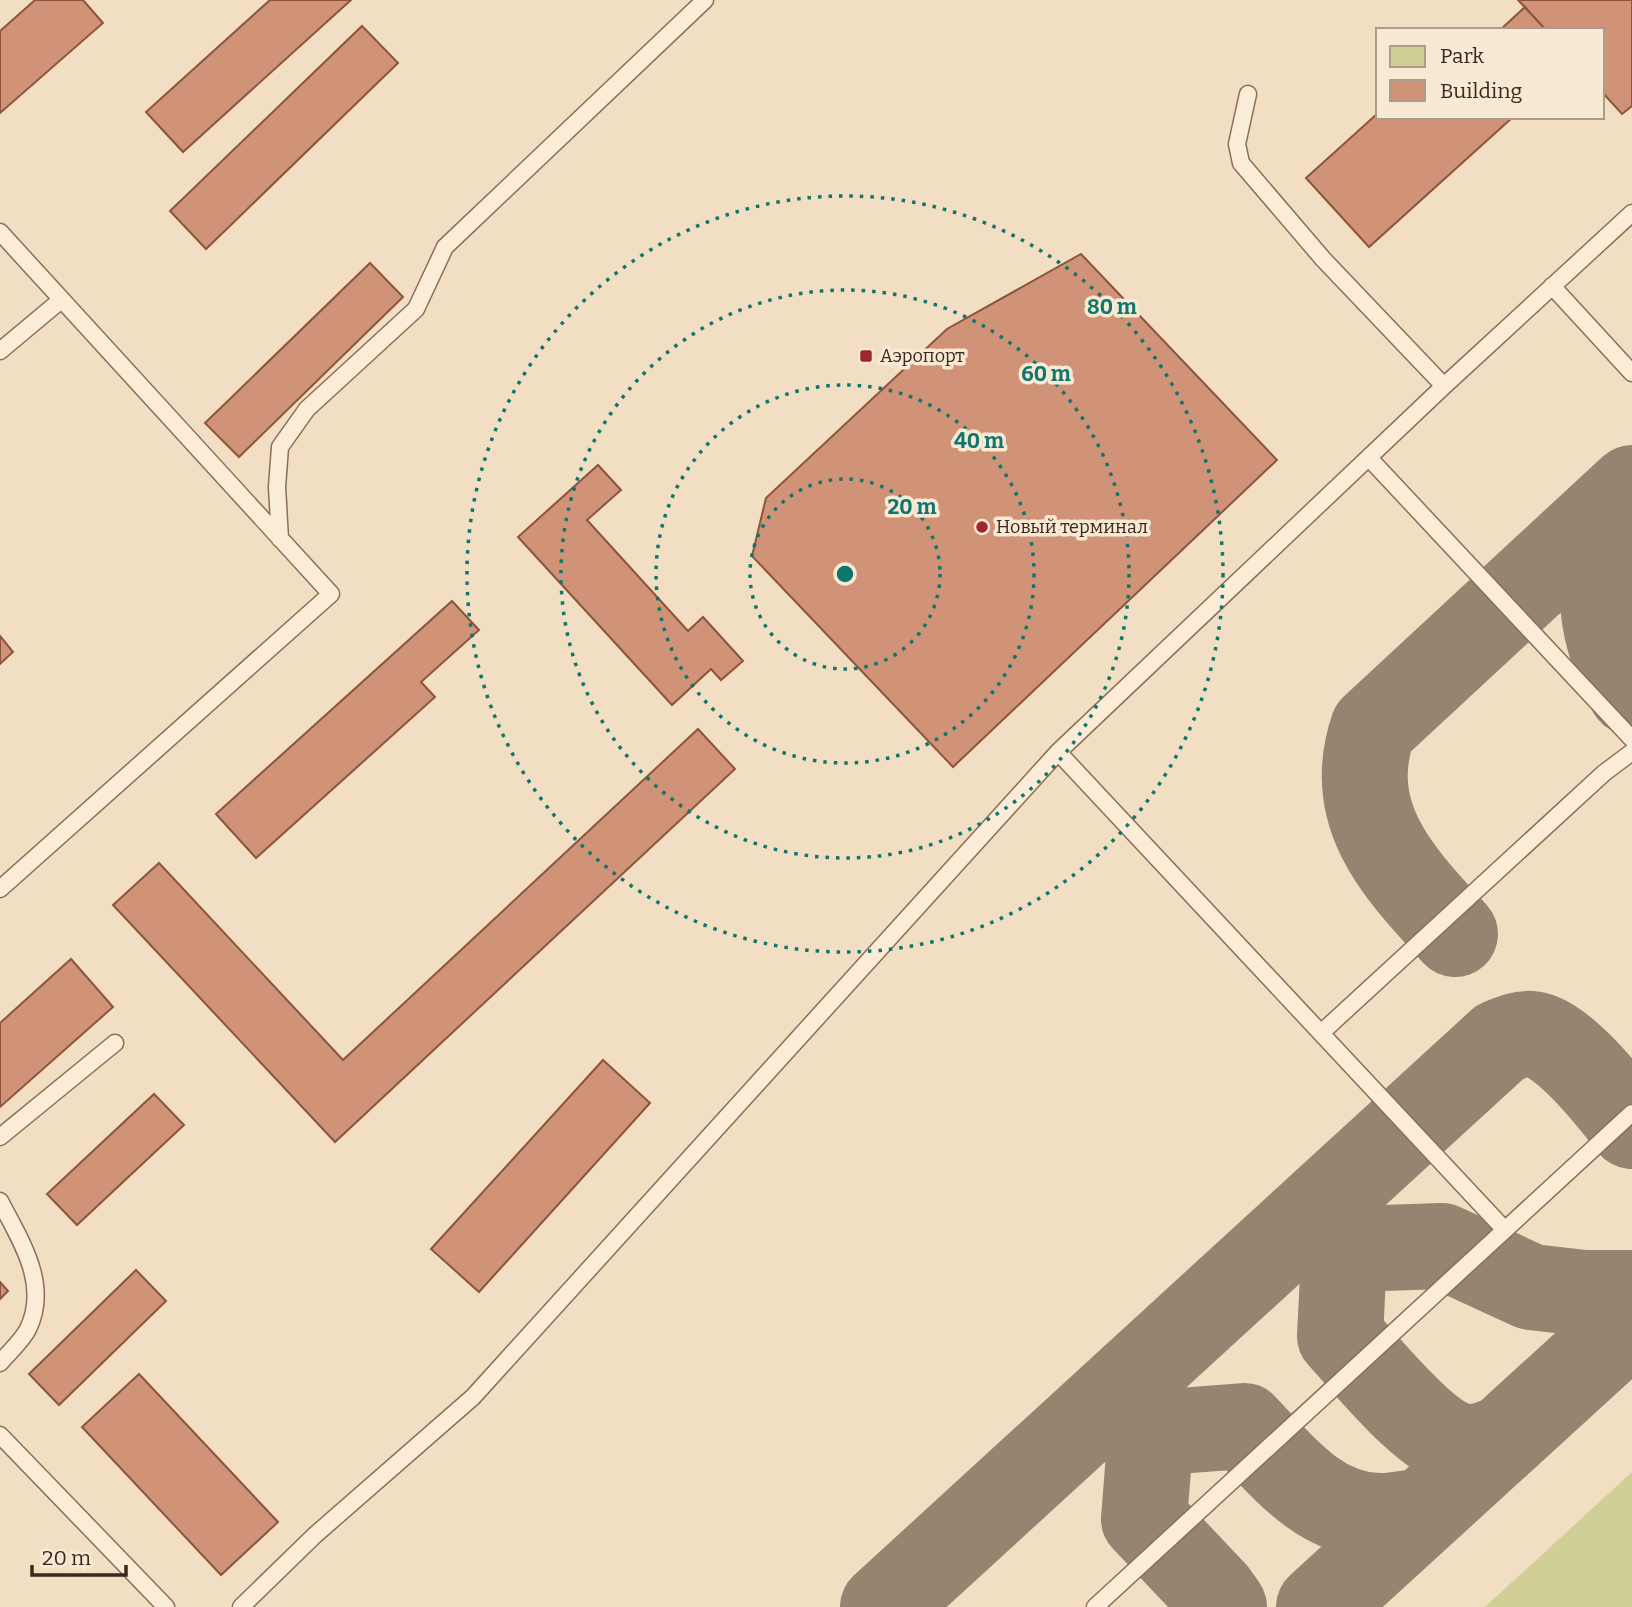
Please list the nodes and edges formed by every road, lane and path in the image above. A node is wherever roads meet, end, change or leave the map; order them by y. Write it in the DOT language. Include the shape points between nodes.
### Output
graph roads {
  1 [pos="705,0"];
  2 [pos="1248,94"];
  3 [pos="1632,213"];
  4 [pos="0,232"];
  5 [pos="1552,286"];
  6 [pos="61,300"];
  7 [pos="0,351"];
  8 [pos="1632,373"];
  9 [pos="1444,386"];
  10 [pos="1369,458"];
  11 [pos="280,539"];
  12 [pos="1632,739"];
  13 [pos="1058,752"];
  14 [pos="1632,752"];
  15 [pos="0,889"];
  16 [pos="1321,1033"];
  17 [pos="115,1043"];
  18 [pos="1632,1113"];
  19 [pos="0,1137"];
  20 [pos="0,1201"];
  21 [pos="1505,1230"];
  22 [pos="0,1363"];
  23 [pos="0,1435"];
  24 [pos="166,1607"];
  25 [pos="241,1607"];
  26 [pos="1096,1607"];
  1 -- 11 [label="lane" via="446,247 416,309 307,409 280,447"];
  2 -- 9 [label="lane" via="1237,144 1241,163 1323,259"];
  3 -- 5 [label="lane"];
  4 -- 6 [label="lane"];
  5 -- 8 [label="lane"];
  5 -- 9 [label="lane"];
  6 -- 7 [label="lane"];
  6 -- 11 [label="lane"];
  9 -- 10 [label="lane"];
  10 -- 12 [label="lane"];
  10 -- 13 [label="lane"];
  11 -- 15 [label="lane" via="331,594"];
  13 -- 16 [label="lane"];
  13 -- 25 [label="lane" via="472,1397"];
  14 -- 16 [label="lane"];
  16 -- 21 [label="lane"];
  17 -- 19 [label="lane"];
  18 -- 21 [label="lane"];
  20 -- 22 [label="lane" via="32,1263 34,1311 27,1331"];
  21 -- 26 [label="lane"];
  23 -- 24 [label="lane"];
}
